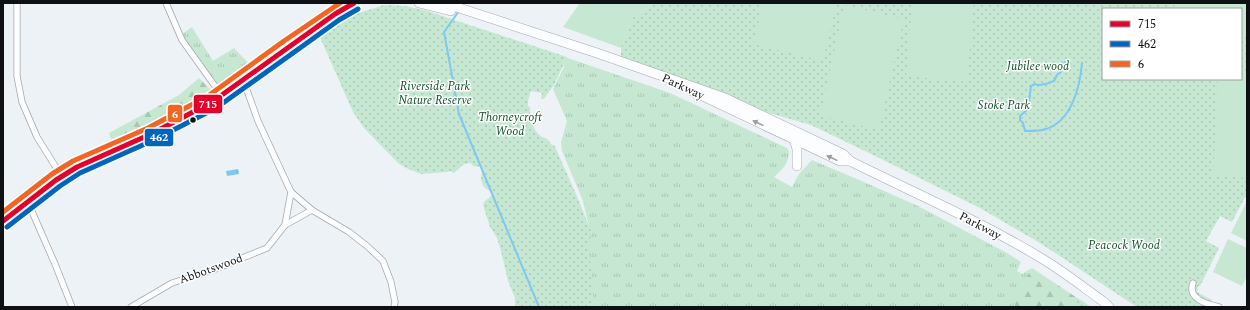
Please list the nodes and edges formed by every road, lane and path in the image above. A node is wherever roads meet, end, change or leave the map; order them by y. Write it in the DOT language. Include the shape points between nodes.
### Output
graph roads {
  1 [pos="17,3"];
  2 [pos="166,3"];
  3 [pos="354,3"];
  4 [pos="419,3"];
  5 [pos="444,3"];
  6 [pos="461,3"];
  7 [pos="495,20"];
  8 [pos="647,71"];
  9 [pos="243,79"];
  10 [pos="222,96"];
  11 [pos="794,139"];
  12 [pos="850,161"];
  13 [pos="797,166"];
  14 [pos="63,176"];
  15 [pos="291,192"];
  16 [pos="26,203"];
  17 [pos="312,210"];
  18 [pos="3,221"];
  19 [pos="285,224"];
  20 [pos="1193,283"];
  21 [pos="1106,304"];
  22 [pos="72,307"];
  23 [pos="131,307"];
  24 [pos="394,307"];
  25 [pos="1115,307"];
  26 [pos="1219,307"];
  1 -- 14 [label="street" via="17,76 22,102 37,137"];
  2 -- 10 [label="street" via="182,40"];
  3 -- 9 [label="main road"];
  4 -- 7 [label="main road"];
  5 -- 7 [label="main road"];
  6 -- 7 [label="main road"];
  7 -- 8 [label="main road, Parkway"];
  11 -- 8 [label="main road, Parkway, one-way"];
  8 -- 12 [label="main road, Parkway" via="725,98 844,154"];
  9 -- 10 [label="main road"];
  9 -- 15 [label="street" via="258,122"];
  10 -- 14 [label="main road" via="168,126 77,167"];
  12 -- 11 [label="main road, Parkway, one-way" via="840,161"];
  11 -- 13 [label="main road"];
  12 -- 21 [label="main road, Parkway" via="1022,247"];
  14 -- 16 [label="main road"];
  15 -- 17 [label="street"];
  15 -- 19 [label="street, Abbotswood"];
  16 -- 18 [label="main road"];
  16 -- 22 [label="street" via="52,256"];
  17 -- 19 [label="street, Abbotswood"];
  17 -- 24 [label="street" via="349,232 383,261 391,282"];
  19 -- 23 [label="street, Abbotswood" via="267,248 172,283"];
  20 -- 26 [label="street" via="1194,295 1200,302"];
  21 -- 25 [label="main road, Parkway"];
}
